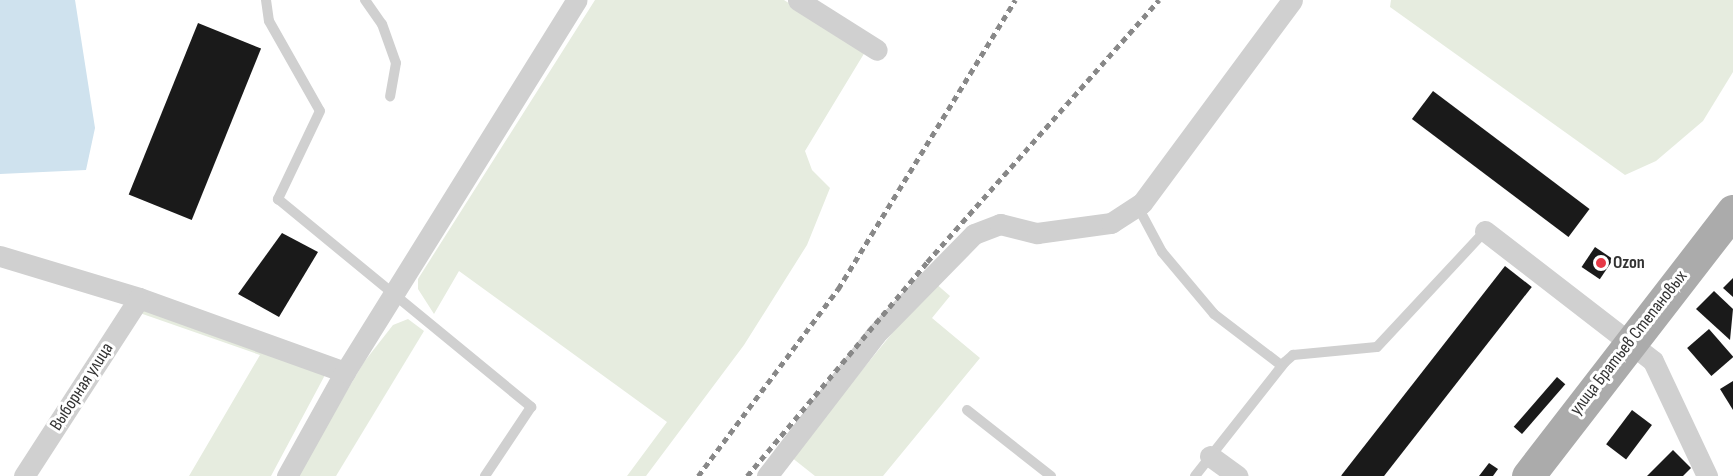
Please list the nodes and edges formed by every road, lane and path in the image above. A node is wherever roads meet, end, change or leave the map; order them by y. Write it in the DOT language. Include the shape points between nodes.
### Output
graph roads {
  1 [pos="266,0"];
  2 [pos="365,0"];
  3 [pos="577,0"];
  4 [pos="798,0"];
  5 [pos="1292,0"];
  6 [pos="878,50"];
  7 [pos="390,96"];
  8 [pos="1138,207"];
  9 [pos="1733,212"];
  10 [pos="1485,231"];
  11 [pos="0,256"];
  12 [pos="395,292"];
  13 [pos="139,298"];
  14 [pos="1628,340"];
  15 [pos="1281,365"];
  16 [pos="345,372"];
  17 [pos="967,410"];
  18 [pos="1210,456"];
  19 [pos="24,476"];
  20 [pos="287,476"];
  21 [pos="484,476"];
  22 [pos="767,476"];
  23 [pos="1052,476"];
  24 [pos="1195,476"];
  25 [pos="1238,476"];
  26 [pos="1528,476"];
  27 [pos="1707,476"];
  1 -- 12 [label="lane" via="269,21 320,111 278,199"];
  2 -- 7 [label="lane" via="382,24 396,63"];
  3 -- 12 [label="street"];
  4 -- 6 [label="street"];
  5 -- 8 [label="street"];
  8 -- 15 [label="lane" via="1162,252 1214,314"];
  8 -- 22 [label="street" via="1111,223 1037,233 1000,224 974,234 875,335"];
  9 -- 14 [label="main road, улица Братьев Степановых"];
  10 -- 14 [label="street"];
  10 -- 15 [label="lane" via="1377,347 1293,355"];
  11 -- 13 [label="street"];
  12 -- 16 [label="street"];
  12 -- 21 [label="lane" via="531,407"];
  13 -- 16 [label="street"];
  13 -- 19 [label="street, Выборная улица"];
  14 -- 26 [label="main road, улица Братьев Степановых"];
  14 -- 27 [label="street" via="1653,361"];
  15 -- 18 [label="lane"];
  16 -- 20 [label="street"];
  17 -- 23 [label="lane"];
  18 -- 24 [label="lane"];
  18 -- 25 [label="street"];
}
